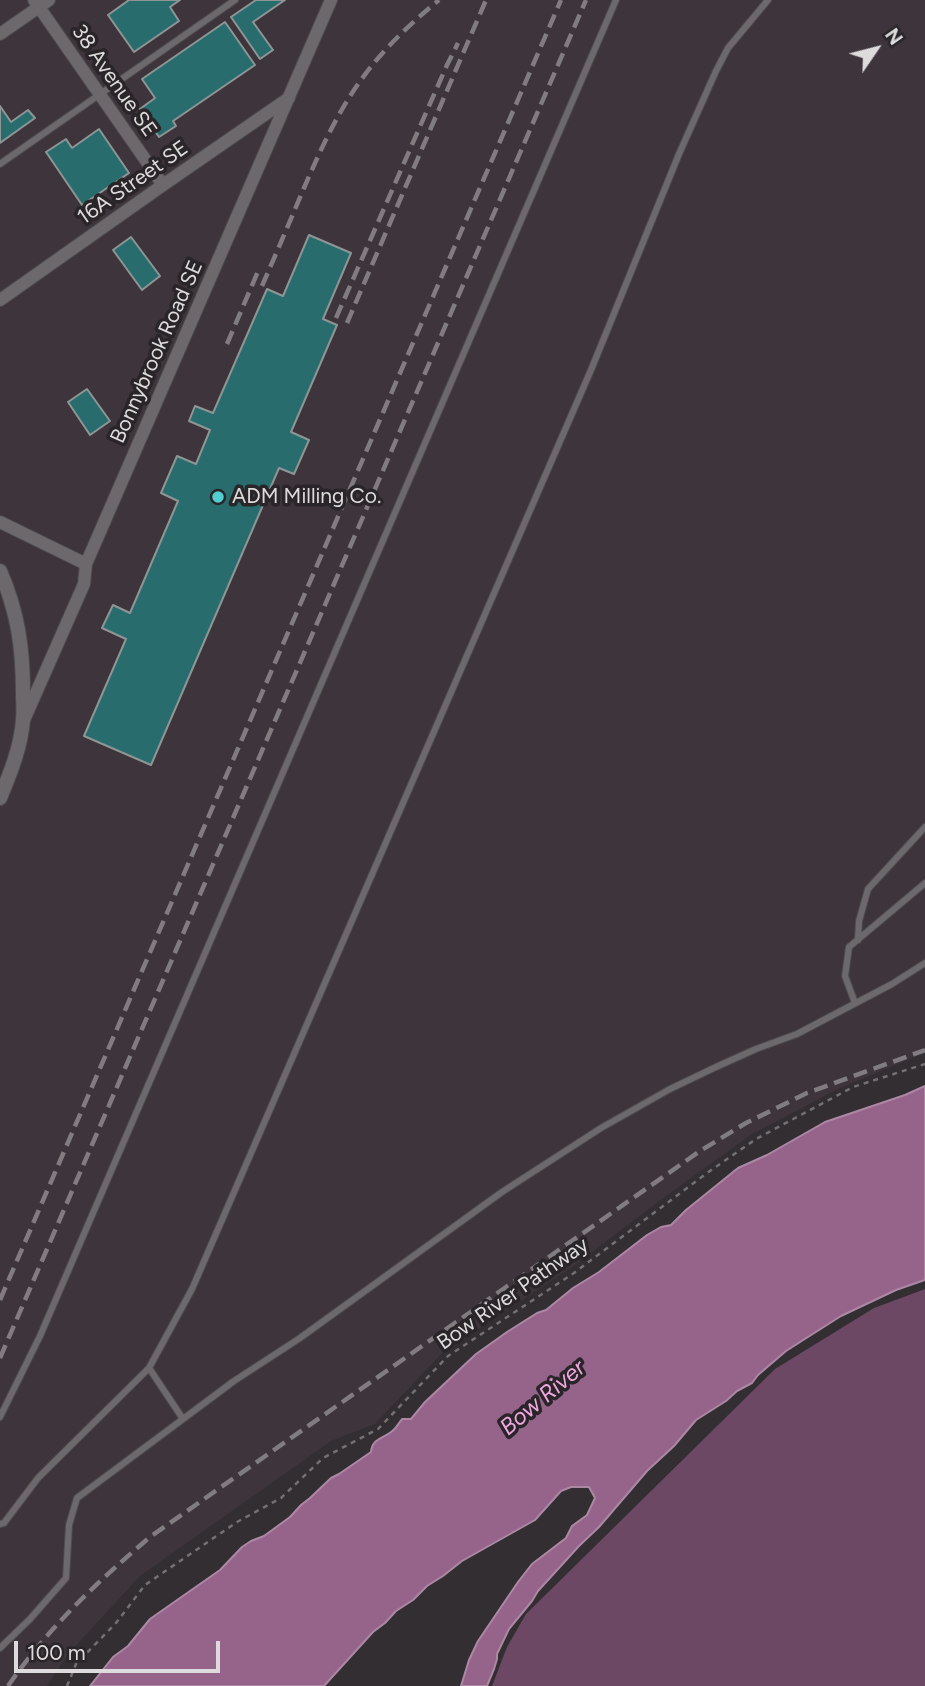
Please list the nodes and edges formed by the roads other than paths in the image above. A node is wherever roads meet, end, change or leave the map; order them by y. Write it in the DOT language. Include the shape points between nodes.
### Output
graph roads {
  1 [pos="235,0"];
  2 [pos="331,0"];
  3 [pos="616,0"];
  4 [pos="768,0"];
  5 [pos="41,2"];
  6 [pos="0,34"];
  7 [pos="99,93"];
  8 [pos="289,98"];
  9 [pos="0,164"];
  10 [pos="163,185"];
  11 [pos="0,300"];
  12 [pos="0,522"];
  13 [pos="86,564"];
  14 [pos="0,571"];
  15 [pos="23,721"];
  16 [pos="0,799"];
  17 [pos="925,827"];
  18 [pos="925,883"];
  19 [pos="858,940"];
  20 [pos="925,963"];
  21 [pos="855,1003"];
  22 [pos="149,1368"];
  23 [pos="0,1417"];
  24 [pos="183,1419"];
  25 [pos="0,1524"];
  26 [pos="0,1647"];
  1 -- 7 [label="lane"];
  2 -- 8 [label="street, Bonnybrook Road SE"];
  3 -- 23 [label="lane" via="45,1323"];
  4 -- 22 [label="lane" via="728,48 716,71 192,1289"];
  5 -- 6 [label="street"];
  5 -- 7 [label="street, 38 Avenue SE"];
  7 -- 9 [label="lane"];
  7 -- 10 [label="street, 38 Avenue SE"];
  8 -- 10 [label="street, 16A Street SE"];
  8 -- 13 [label="street, Bonnybrook Road SE"];
  10 -- 11 [label="street, 16A Street SE"];
  12 -- 13 [label="street"];
  13 -- 15 [label="street, Bonnybrook Road SE" via="84,584"];
  14 -- 15 [label="street" via="20,632"];
  15 -- 16 [label="street"];
  17 -- 19 [label="lane" via="869,889"];
  18 -- 19 [label="lane"];
  19 -- 21 [label="lane" via="849,947 845,976"];
  20 -- 21 [label="lane"];
  21 -- 24 [label="lane" via="797,1034 670,1089 601,1128 502,1192"];
  22 -- 24 [label="lane"];
  22 -- 25 [label="lane" via="38,1478"];
  24 -- 26 [label="lane" via="77,1498 69,1525 66,1578"];
}
